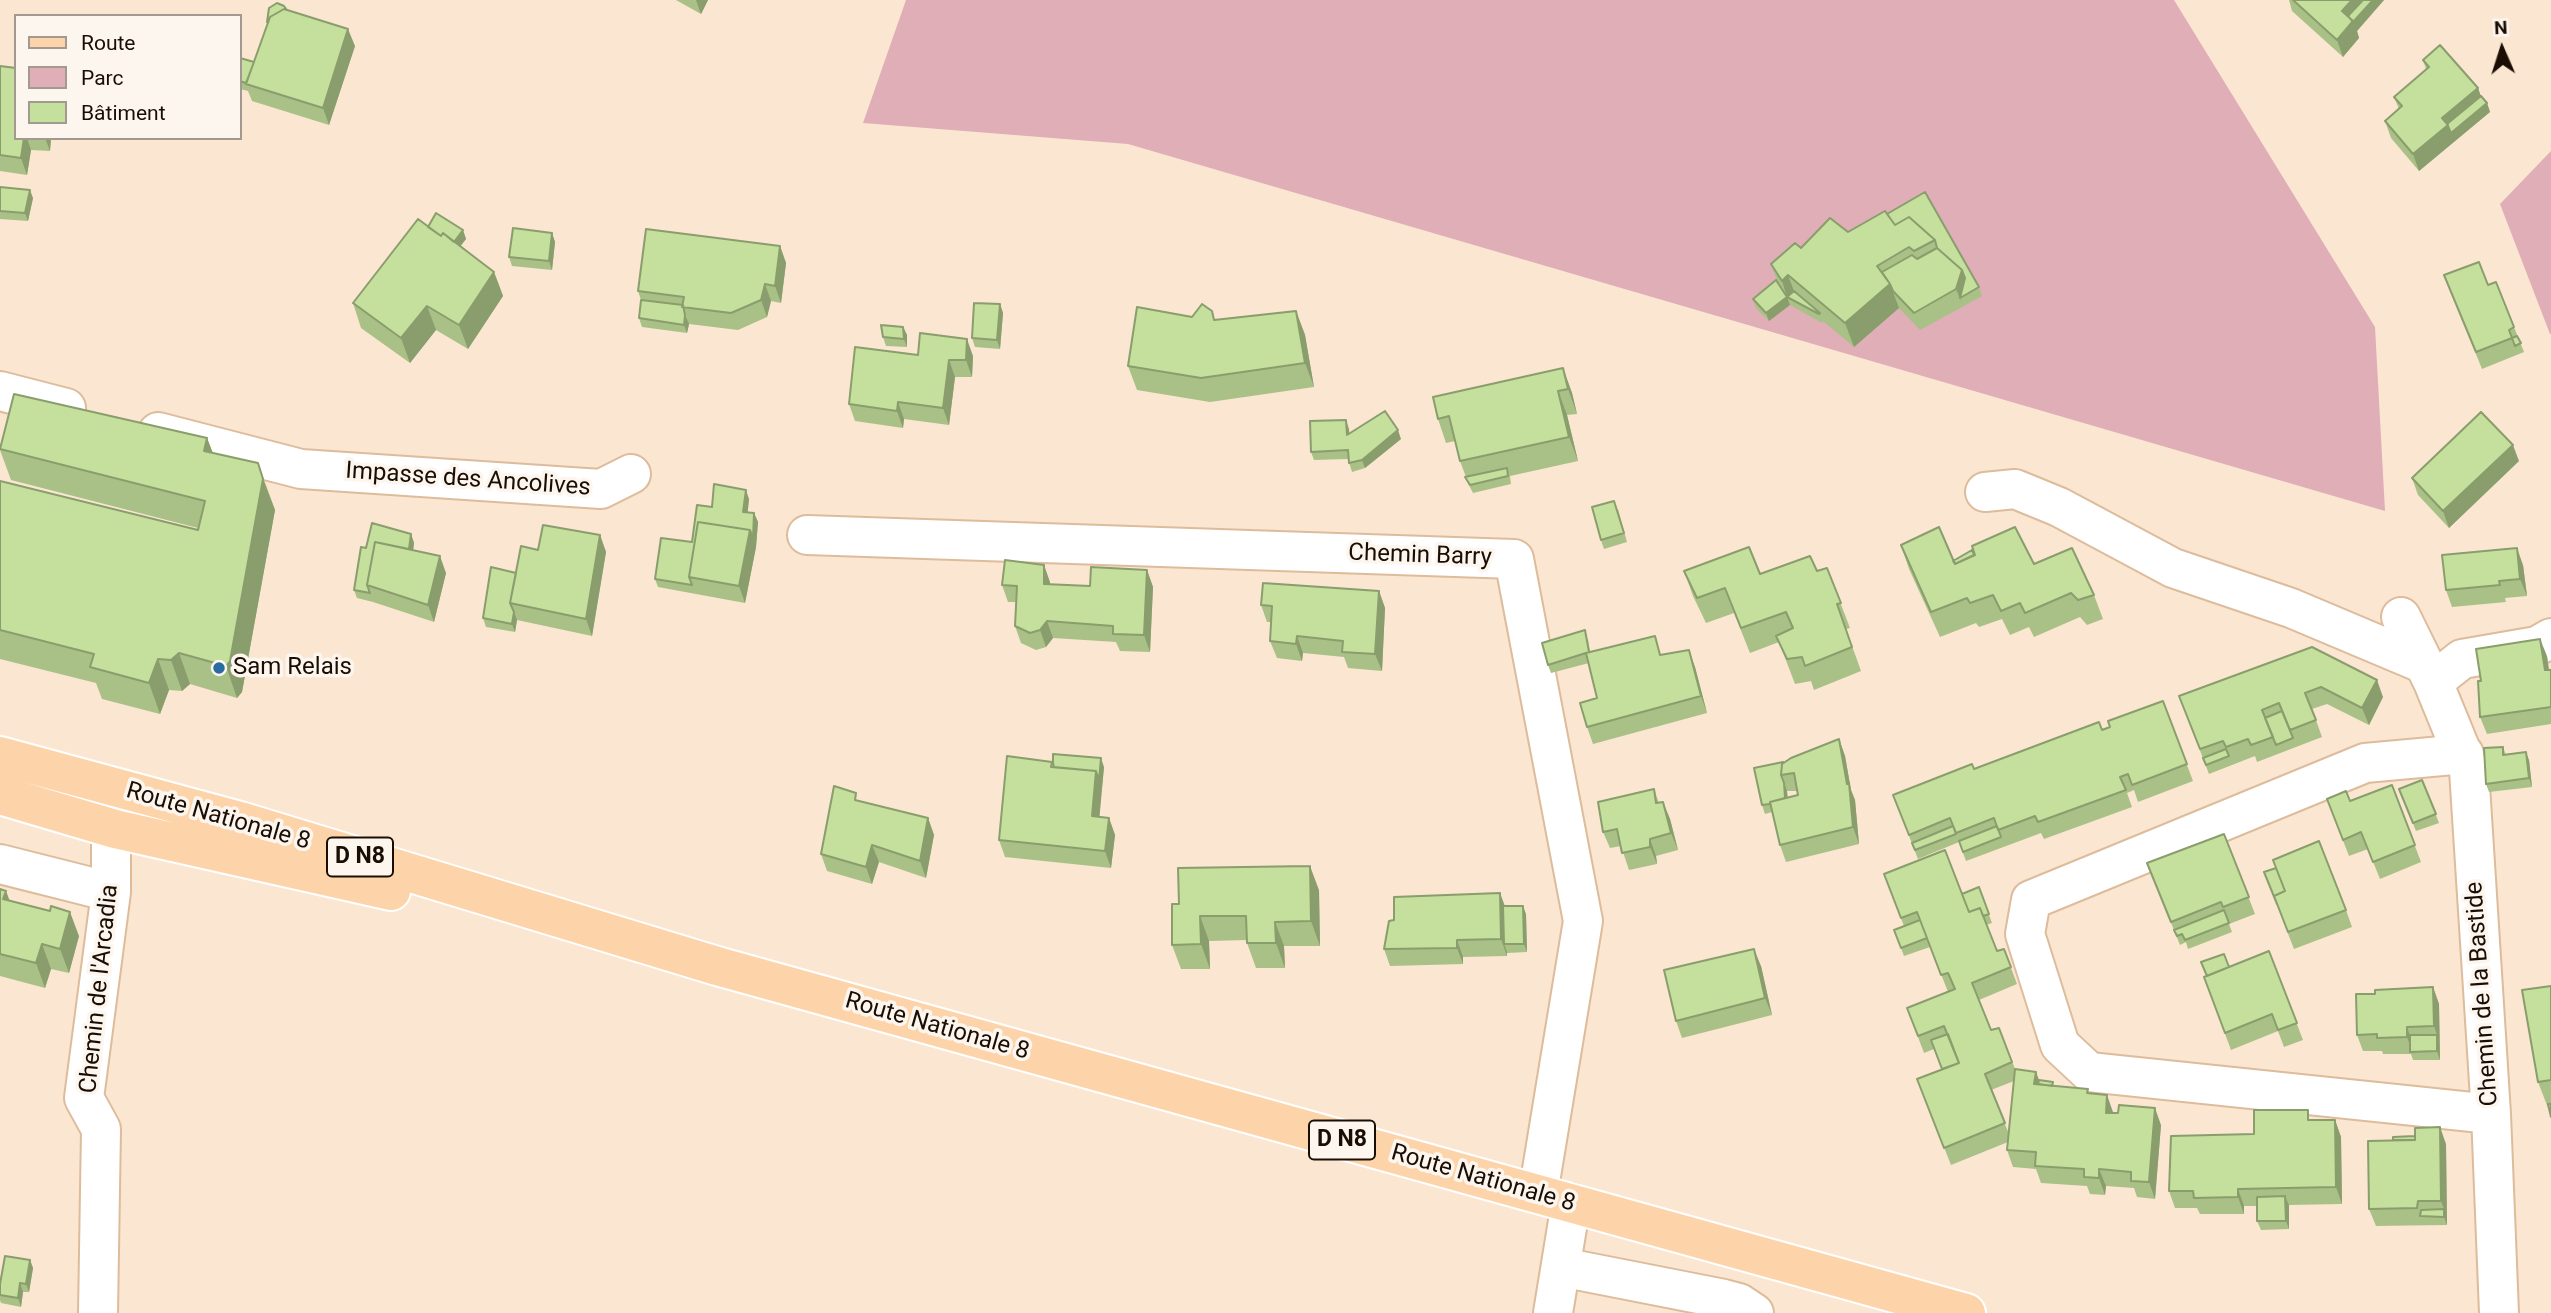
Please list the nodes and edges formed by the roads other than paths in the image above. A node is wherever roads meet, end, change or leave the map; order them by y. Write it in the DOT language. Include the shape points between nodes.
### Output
graph roads {
  1 [pos="0,391"];
  2 [pos="631,474"];
  3 [pos="1985,492"];
  4 [pos="807,535"];
  5 [pos="2401,617"];
  6 [pos="2551,638"];
  7 [pos="2429,673"];
  8 [pos="2464,754"];
  9 [pos="0,756"];
  10 [pos="125,790"];
  11 [pos="0,795"];
  12 [pos="115,829"];
  13 [pos="0,864"];
  14 [pos="111,892"];
  15 [pos="717,966"];
  16 [pos="2491,1114"];
  17 [pos="1555,1199"];
  18 [pos="1561,1267"];
  19 [pos="98,1313"];
  20 [pos="1553,1313"];
  21 [pos="1754,1313"];
  22 [pos="1966,1313"];
  23 [pos="2499,1313"];
  1 -- 2 [label="street, Impasse des Ancolives" via="301,469 601,489"];
  3 -- 7 [label="street" via="2015,489 2059,507 2173,568 2291,608"];
  4 -- 17 [label="street, Chemin Barry" via="1514,559 1583,921"];
  5 -- 7 [label="street, Chemin de la Bastide"];
  6 -- 7 [label="street" via="2537,646 2462,660"];
  7 -- 8 [label="street, Chemin de la Bastide"];
  8 -- 16 [label="street, Chemin de la Bastide" via="2469,770"];
  8 -- 16 [label="street" via="2365,764 2173,842 2032,900 2025,934 2060,1045 2089,1072"];
  9 -- 10 [label="main road, Route Nationale 8 / D N8"];
  10 -- 12 [label="street, Chemin de l'Arcadia"];
  10 -- 15 [label="main road, Route Nationale 8 / D N8"];
  11 -- 12 [label="main road, Route Nationale 8 / D N8"];
  12 -- 14 [label="street, Chemin de l'Arcadia"];
  12 -- 15 [label="main road, Route Nationale 8 / D N8"];
  13 -- 14 [label="street"];
  14 -- 19 [label="street, Chemin de l'Arcadia" via="84,1098 101,1129"];
  15 -- 17 [label="main road, Route Nationale 8 / D N8"];
  16 -- 23 [label="street, Chemin de la Bastide"];
  17 -- 18 [label="street"];
  17 -- 22 [label="main road, Route Nationale 8 / D N8"];
  18 -- 20 [label="street"];
  18 -- 21 [label="street" via="1724,1299"];
}
